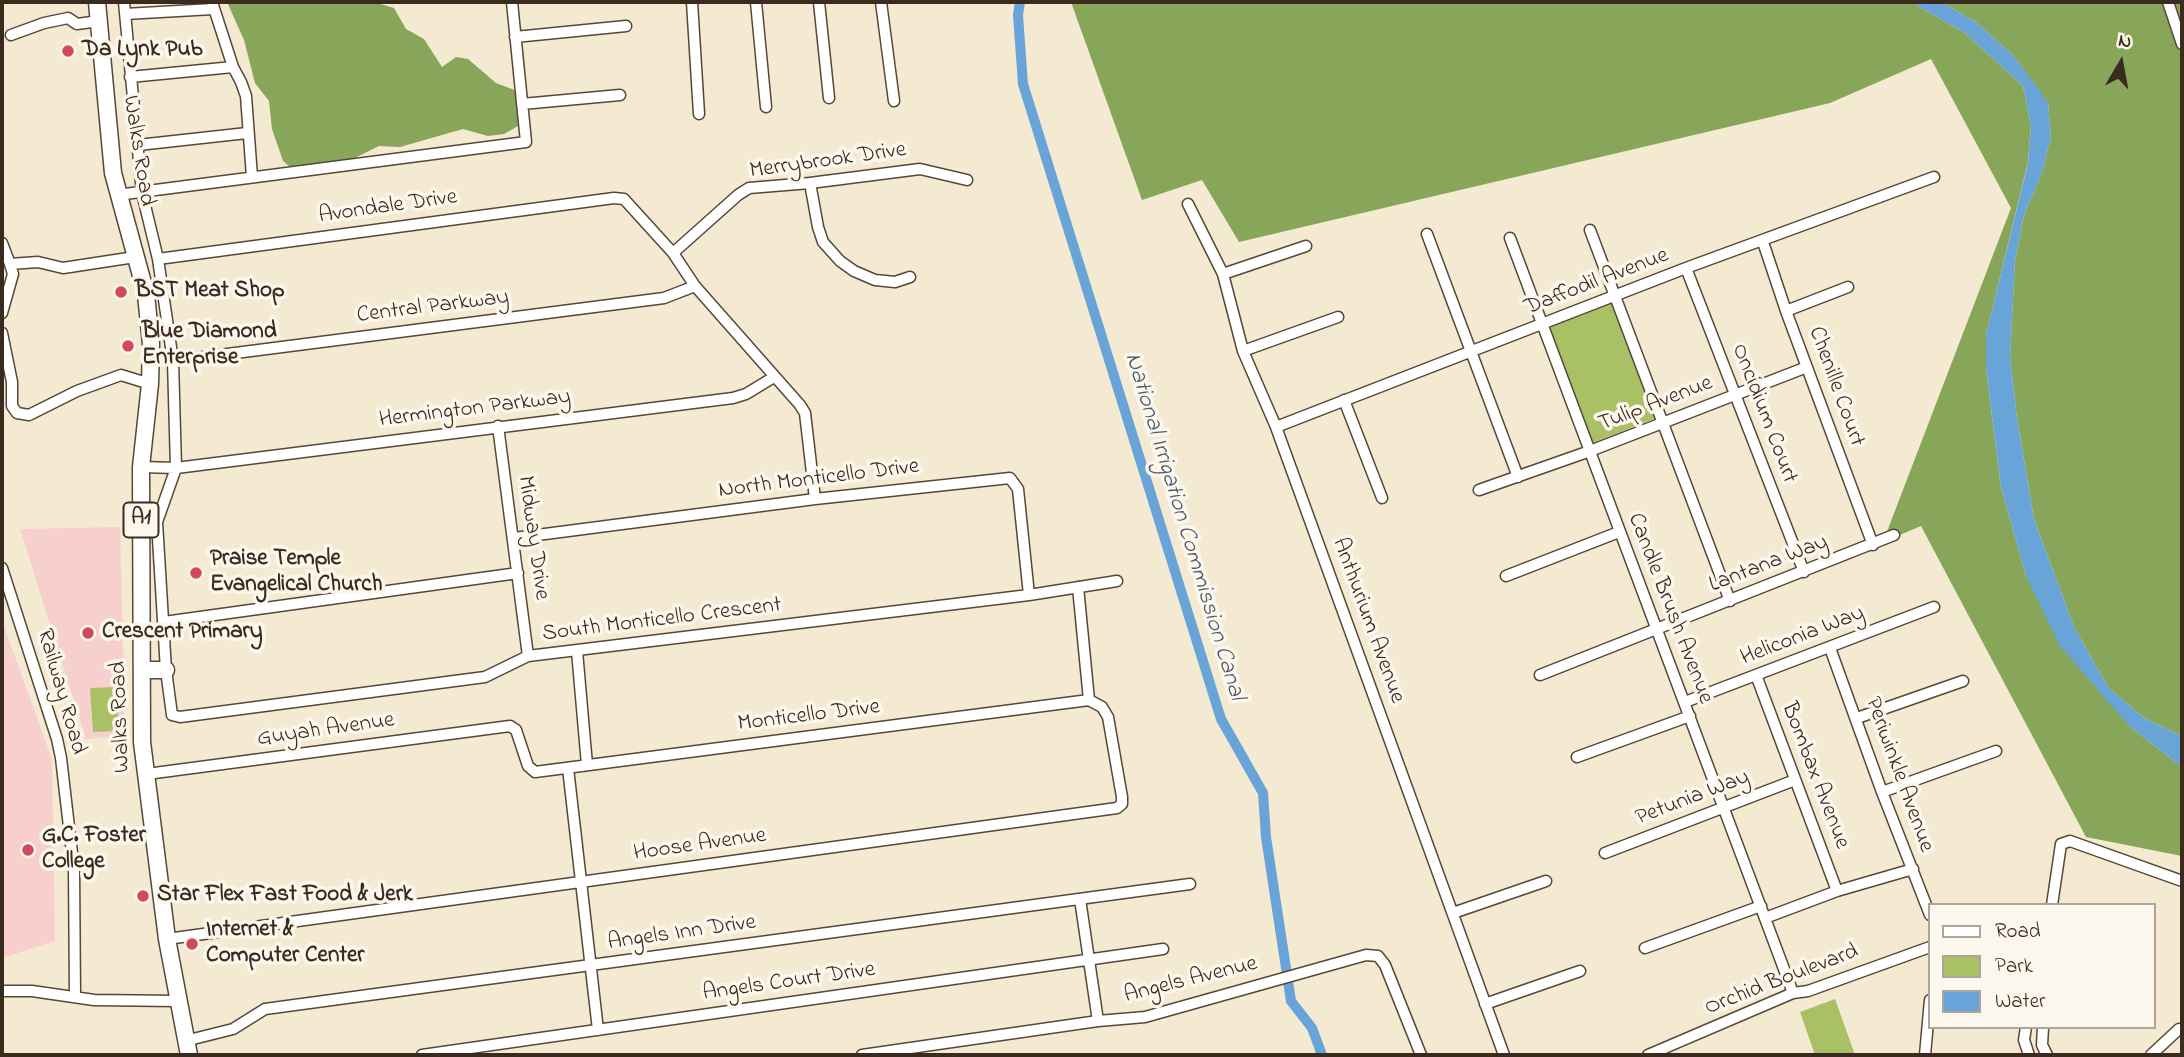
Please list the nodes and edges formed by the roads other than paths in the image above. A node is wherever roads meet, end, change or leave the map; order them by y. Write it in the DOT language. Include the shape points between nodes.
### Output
graph roads {
  1 [pos="97,2"];
  2 [pos="124,2"];
  3 [pos="512,2"];
  4 [pos="692,2"];
  5 [pos="756,2"];
  6 [pos="819,2"];
  7 [pos="881,2"];
  8 [pos="2168,2"];
  9 [pos="212,5"];
  10 [pos="125,14"];
  11 [pos="99,21"];
  12 [pos="626,26"];
  13 [pos="11,35"];
  14 [pos="515,37"];
  15 [pos="2182,44"];
  16 [pos="233,67"];
  17 [pos="130,77"];
  18 [pos="620,95"];
  19 [pos="829,98"];
  20 [pos="894,101"];
  21 [pos="522,104"];
  22 [pos="766,107"];
  23 [pos="699,114"];
  24 [pos="247,133"];
  25 [pos="138,145"];
  26 [pos="252,177"];
  27 [pos="1934,177"];
  28 [pos="967,180"];
  29 [pos="810,183"];
  30 [pos="142,193"];
  31 [pos="117,195"];
  32 [pos="1188,204"];
  33 [pos="1590,230"];
  34 [pos="1427,234"];
  35 [pos="1510,238"];
  36 [pos="1763,242"];
  37 [pos="2,243"];
  38 [pos="1306,246"];
  39 [pos="673,253"];
  40 [pos="135,257"];
  41 [pos="158,259"];
  42 [pos="10,264"];
  43 [pos="1686,268"];
  44 [pos="1223,274"];
  45 [pos="910,277"];
  46 [pos="695,286"];
  47 [pos="1848,287"];
  48 [pos="1616,296"];
  49 [pos="1786,311"];
  50 [pos="2,313"];
  51 [pos="1338,317"];
  52 [pos="1543,324"];
  53 [pos="2,333"];
  54 [pos="1243,351"];
  55 [pos="1472,351"];
  56 [pos="173,361"];
  57 [pos="1807,367"];
  58 [pos="774,377"];
  59 [pos="150,384"];
  60 [pos="1734,396"];
  61 [pos="1344,400"];
  62 [pos="1663,422"];
  63 [pos="498,426"];
  64 [pos="1276,427"];
  65 [pos="1590,451"];
  66 [pos="141,467"];
  67 [pos="176,468"];
  68 [pos="1518,477"];
  69 [pos="1479,491"];
  70 [pos="1382,498"];
  71 [pos="815,499"];
  72 [pos="1619,532"];
  73 [pos="1894,535"];
  74 [pos="514,538"];
  75 [pos="1873,545"];
  76 [pos="2,568"];
  77 [pos="1804,572"];
  78 [pos="518,573"];
  79 [pos="1506,576"];
  80 [pos="1117,581"];
  81 [pos="1077,587"];
  82 [pos="1029,595"];
  83 [pos="1730,601"];
  84 [pos="1934,607"];
  85 [pos="164,622"];
  86 [pos="1658,630"];
  87 [pos="1830,648"];
  88 [pos="578,651"];
  89 [pos="528,656"];
  90 [pos="142,670"];
  91 [pos="166,670"];
  92 [pos="1541,675"];
  93 [pos="1756,675"];
  94 [pos="1963,681"];
  95 [pos="1089,700"];
  96 [pos="1685,702"];
  97 [pos="1690,716"];
  98 [pos="1857,719"];
  99 [pos="510,726"];
  100 [pos="1996,751"];
  101 [pos="1577,757"];
  102 [pos="587,765"];
  103 [pos="568,768"];
  104 [pos="147,774"];
  105 [pos="1795,780"];
  106 [pos="1882,792"];
  107 [pos="1723,809"];
  108 [pos="1605,853"];
  109 [pos="1913,869"];
  110 [pos="1546,881"];
  111 [pos="2182,881"];
  112 [pos="581,882"];
  113 [pos="1190,884"];
  114 [pos="1837,891"];
  115 [pos="1080,899"];
  116 [pos="2052,903"];
  117 [pos="1761,906"];
  118 [pos="1928,910"];
  119 [pos="1453,913"];
  120 [pos="1765,918"];
  121 [pos="167,939"];
  122 [pos="1163,948"];
  123 [pos="1645,948"];
  124 [pos="1928,948"];
  125 [pos="1089,959"];
  126 [pos="591,966"];
  127 [pos="1580,971"];
  128 [pos="2,991"];
  129 [pos="1793,993"];
  130 [pos="75,997"];
  131 [pos="177,1001"];
  132 [pos="1485,1004"];
  133 [pos="1098,1021"];
  134 [pos="1928,1022"];
  135 [pos="2026,1029"];
  136 [pos="2043,1029"];
  137 [pos="2179,1029"];
  138 [pos="598,1030"];
  139 [pos="187,1048"];
  140 [pos="422,1055"];
  141 [pos="862,1055"];
  142 [pos="1421,1055"];
  143 [pos="1504,1055"];
  144 [pos="1648,1055"];
  145 [pos="1925,1055"];
  146 [pos="2029,1055"];
  147 [pos="2047,1055"];
  148 [pos="2151,1055"];
  1 -- 11 [label="main road, Walks Road / A1"];
  2 -- 10 [label="street"];
  3 -- 14 [label="street"];
  4 -- 23 [label="street"];
  5 -- 22 [label="street"];
  6 -- 19 [label="street"];
  7 -- 20 [label="street"];
  8 -- 15 [label="street"];
  9 -- 10 [label="street"];
  9 -- 16 [label="street"];
  10 -- 17 [label="street"];
  11 -- 13 [label="street" via="77,24 68,18"];
  11 -- 31 [label="main road, Walks Road / A1"];
  12 -- 14 [label="street"];
  14 -- 21 [label="street"];
  16 -- 17 [label="street"];
  16 -- 24 [label="street" via="246,96"];
  17 -- 25 [label="street"];
  18 -- 21 [label="street"];
  21 -- 26 [label="street" via="526,142"];
  24 -- 25 [label="street"];
  24 -- 26 [label="street"];
  25 -- 30 [label="street"];
  26 -- 30 [label="street"];
  27 -- 36 [label="street, Daffodil Avenue"];
  28 -- 29 [label="street, Merrybrook Drive" via="920,169"];
  29 -- 39 [label="street, Merrybrook Drive" via="749,188"];
  29 -- 45 [label="street" via="823,242 840,261 875,280 895,282"];
  30 -- 31 [label="street"];
  30 -- 41 [label="street"];
  31 -- 40 [label="main road, Walks Road / A1"];
  32 -- 44 [label="street, Anthurium Avenue"];
  33 -- 48 [label="street"];
  34 -- 55 [label="street"];
  35 -- 52 [label="street, Candle Brush Avenue"];
  36 -- 43 [label="street, Daffodil Avenue"];
  36 -- 49 [label="street, Chenille Court"];
  37 -- 42 [label="street"];
  38 -- 44 [label="street"];
  39 -- 41 [label="street, Avondale Drive" via="624,199"];
  39 -- 46 [label="street"];
  40 -- 42 [label="street" via="63,268 38,262"];
  40 -- 59 [label="main road, Walks Road / A1" via="146,294"];
  41 -- 56 [label="street"];
  42 -- 50 [label="street" via="13,274"];
  43 -- 48 [label="street, Daffodil Avenue"];
  43 -- 60 [label="street, Oncidium Court"];
  44 -- 54 [label="street, Anthurium Avenue"];
  46 -- 56 [label="street, Central Parkway" via="664,298"];
  46 -- 58 [label="street"];
  47 -- 49 [label="street"];
  48 -- 52 [label="street, Daffodil Avenue"];
  48 -- 62 [label="street"];
  49 -- 57 [label="street, Chenille Court"];
  51 -- 54 [label="street"];
  52 -- 55 [label="street, Daffodil Avenue"];
  52 -- 65 [label="street, Candle Brush Avenue"];
  53 -- 59 [label="street" via="12,406 17,412 29,415 121,375"];
  54 -- 64 [label="street, Anthurium Avenue"];
  55 -- 61 [label="street, Daffodil Avenue"];
  55 -- 68 [label="street"];
  56 -- 67 [label="street"];
  57 -- 60 [label="street, Tulip Avenue"];
  57 -- 75 [label="street, Chenille Court"];
  58 -- 63 [label="street, Hermington Parkway" via="733,398"];
  58 -- 71 [label="street" via="804,413"];
  59 -- 66 [label="main road, Walks Road / A1"];
  60 -- 62 [label="street, Tulip Avenue"];
  60 -- 77 [label="street, Oncidium Court"];
  61 -- 64 [label="street, Daffodil Avenue"];
  61 -- 70 [label="street"];
  62 -- 65 [label="street, Tulip Avenue"];
  62 -- 83 [label="street"];
  63 -- 67 [label="street, Hermington Parkway"];
  63 -- 74 [label="street, Midway Drive"];
  64 -- 119 [label="street, Anthurium Avenue"];
  65 -- 68 [label="street, Tulip Avenue"];
  65 -- 72 [label="street, Candle Brush Avenue"];
  66 -- 67 [label="street, Hermington Parkway"];
  66 -- 90 [label="main road, Walks Road / A1"];
  67 -- 85 [label="street" via="157,522"];
  68 -- 69 [label="street, Tulip Avenue"];
  71 -- 74 [label="street, North Monticello Drive"];
  71 -- 82 [label="street, North Monticello Drive" via="1010,478 1018,489"];
  72 -- 79 [label="street"];
  72 -- 86 [label="street, Candle Brush Avenue"];
  73 -- 75 [label="street, Lantana Way"];
  74 -- 78 [label="street, Midway Drive"];
  75 -- 77 [label="street, Lantana Way"];
  76 -- 130 [label="street, Railway Road" via="61,758 74,870"];
  77 -- 83 [label="street, Lantana Way"];
  78 -- 85 [label="street"];
  78 -- 89 [label="street, Midway Drive"];
  80 -- 81 [label="street, South Monticello Crescent"];
  81 -- 82 [label="street, South Monticello Crescent"];
  81 -- 95 [label="street"];
  82 -- 88 [label="street, South Monticello Crescent"];
  83 -- 86 [label="street, Lantana Way"];
  84 -- 87 [label="street, Heliconia Way"];
  85 -- 91 [label="street"];
  86 -- 92 [label="street, Lantana Way"];
  86 -- 96 [label="street, Candle Brush Avenue"];
  87 -- 93 [label="street, Heliconia Way"];
  87 -- 98 [label="street, Periwinkle Avenue"];
  88 -- 89 [label="street, South Monticello Crescent"];
  88 -- 102 [label="street"];
  89 -- 91 [label="street, South Monticello Crescent" via="485,677 180,717 172,715"];
  90 -- 91 [label="main road"];
  90 -- 104 [label="main road, Walks Road / A1"];
  93 -- 96 [label="street, Heliconia Way"];
  93 -- 105 [label="street, Bombax Avenue"];
  94 -- 98 [label="street"];
  95 -- 102 [label="street, Monticello Drive"];
  95 -- 112 [label="street, Hoose Avenue" via="1108,717 1122,797 1116,808"];
  96 -- 97 [label="street, Candle Brush Avenue"];
  97 -- 101 [label="street"];
  97 -- 107 [label="street, Candle Brush Avenue"];
  98 -- 106 [label="street, Periwinkle Avenue"];
  99 -- 103 [label="street, Monticello Drive" via="535,772"];
  99 -- 104 [label="street, Guyah Avenue"];
  100 -- 106 [label="street"];
  102 -- 103 [label="street, Monticello Drive"];
  103 -- 112 [label="street"];
  104 -- 121 [label="main road, Walks Road / A1"];
  105 -- 107 [label="street, Petunia Way"];
  105 -- 114 [label="street, Bombax Avenue"];
  106 -- 109 [label="street, Periwinkle Avenue"];
  107 -- 108 [label="street, Petunia Way"];
  107 -- 117 [label="street, Candle Brush Avenue"];
  109 -- 114 [label="street"];
  109 -- 118 [label="street, Periwinkle Avenue"];
  110 -- 119 [label="street"];
  111 -- 116 [label="street" via="2070,841 2061,844"];
  112 -- 121 [label="street, Hoose Avenue"];
  112 -- 126 [label="street"];
  113 -- 115 [label="street, Angels Inn Drive"];
  114 -- 120 [label="street"];
  115 -- 125 [label="street"];
  115 -- 126 [label="street, Angels Inn Drive"];
  117 -- 120 [label="street, Candle Brush Avenue"];
  117 -- 123 [label="street"];
  119 -- 132 [label="street, Anthurium Avenue"];
  120 -- 129 [label="street, Candle Brush Avenue"];
  121 -- 131 [label="main road, Walks Road / A1"];
  122 -- 125 [label="street, Angels Court Drive"];
  124 -- 129 [label="street, Orchid Boulevard"];
  125 -- 133 [label="street"];
  125 -- 138 [label="street, Angels Court Drive"];
  126 -- 138 [label="street"];
  126 -- 139 [label="street, Angels Inn Drive" via="265,1009 233,1029"];
  127 -- 132 [label="street"];
  128 -- 130 [label="street"];
  129 -- 144 [label="street, Orchid Boulevard"];
  130 -- 131 [label="street"];
  131 -- 139 [label="main road, Walks Road / A1"];
  132 -- 143 [label="street, Anthurium Avenue"];
  133 -- 141 [label="street, Angels Avenue"];
  133 -- 142 [label="street, Angels Avenue" via="1145,1017 1300,972 1378,956"];
  134 -- 145 [label="street"];
  135 -- 146 [label="street"];
  136 -- 147 [label="street"];
  137 -- 148 [label="street"];
  138 -- 140 [label="street, Angels Court Drive"];
}
